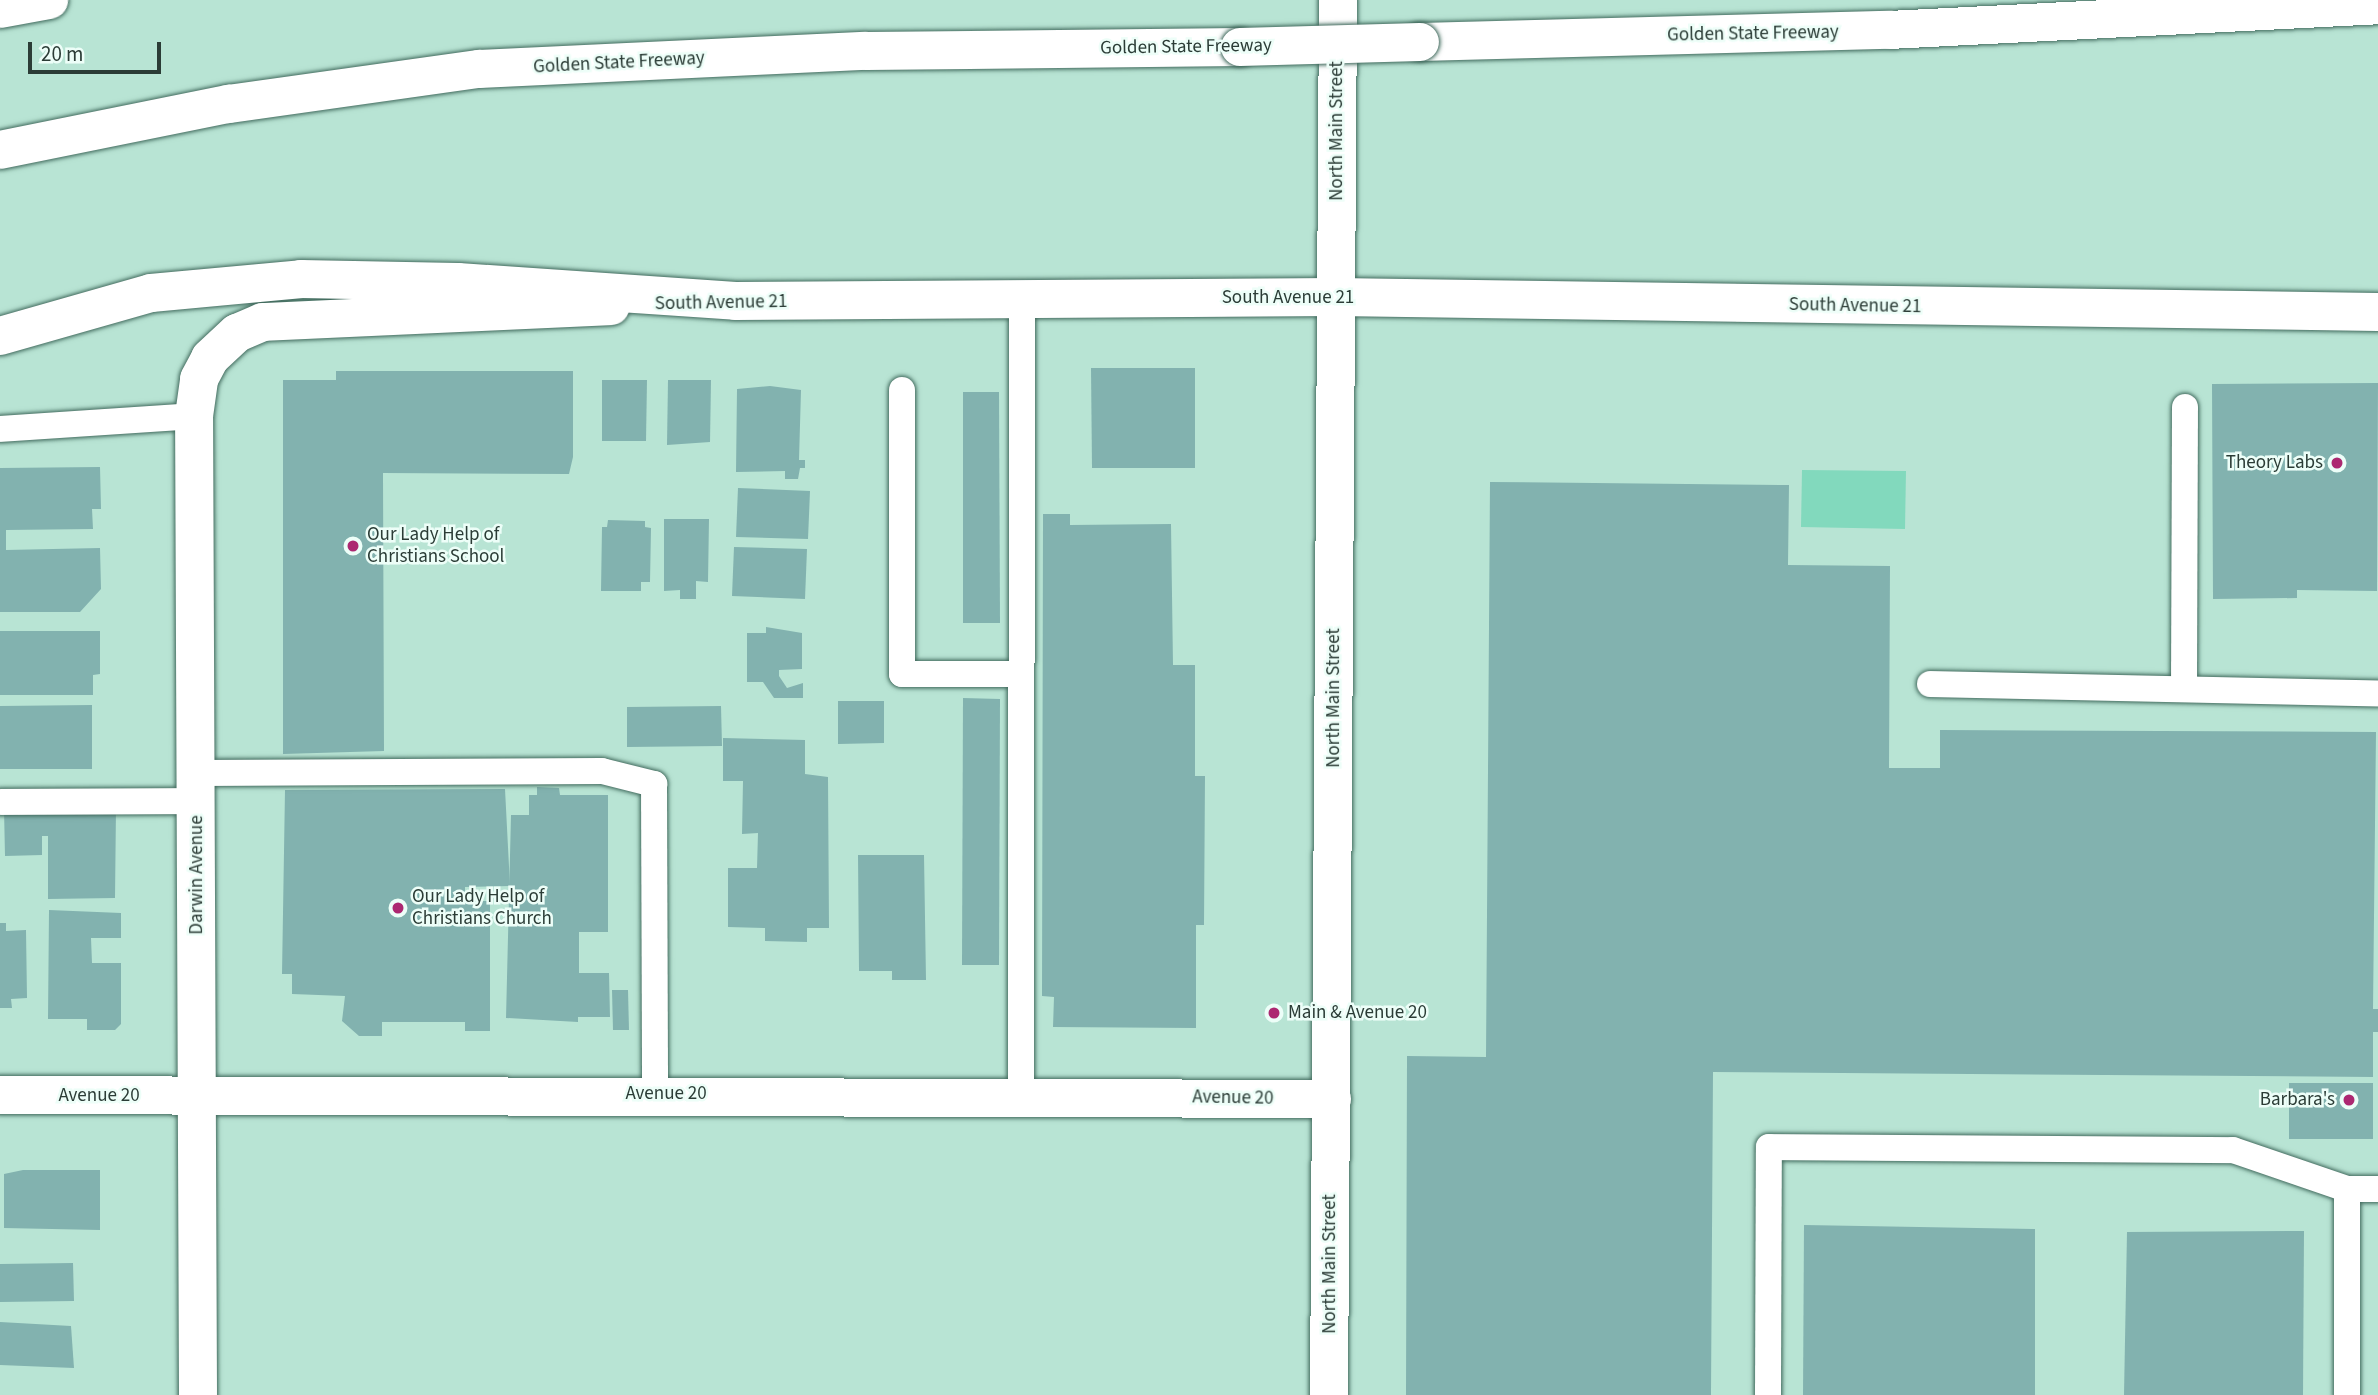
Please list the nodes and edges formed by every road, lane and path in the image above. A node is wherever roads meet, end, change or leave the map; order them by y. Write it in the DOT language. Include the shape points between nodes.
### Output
graph roads {
  1 [pos="49,0"];
  2 [pos="1338,0"];
  3 [pos="2378,5"];
  4 [pos="0,9"];
  5 [pos="0,150"];
  6 [pos="1336,297"];
  7 [pos="1022,300"];
  8 [pos="735,301"];
  9 [pos="2378,312"];
  10 [pos="0,336"];
  11 [pos="210,358"];
  12 [pos="902,390"];
  13 [pos="2185,407"];
  14 [pos="194,416"];
  15 [pos="0,429"];
  16 [pos="1021,674"];
  17 [pos="1930,684"];
  18 [pos="2184,689"];
  19 [pos="2378,693"];
  20 [pos="198,787"];
  21 [pos="1,803"];
  22 [pos="655,1093"];
  23 [pos="0,1095"];
  24 [pos="196,1096"];
  25 [pos="1021,1096"];
  26 [pos="1332,1098"];
  27 [pos="2347,1189"];
  28 [pos="2378,1189"];
  29 [pos="198,1395"];
  30 [pos="1329,1395"];
  31 [pos="1768,1395"];
  32 [pos="2347,1395"];
  1 -- 4 [label="main road"];
  2 -- 6 [label="main road, North Main Street"];
  3 -- 5 [label="main road, Golden State Freeway, bridge" via="1903,30 1240,47 866,51 479,69 229,104"];
  6 -- 7 [label="main road, South Avenue 21"];
  6 -- 9 [label="main road, South Avenue 21"];
  6 -- 26 [label="main road, North Main Street"];
  7 -- 8 [label="main road, South Avenue 21"];
  7 -- 16 [label="lane"];
  8 -- 10 [label="main road" via="458,282 301,279 151,293"];
  8 -- 11 [label="main road, South Avenue 21" via="299,318 263,322 237,333"];
  11 -- 14 [label="main road, Darwin Avenue" via="199,379"];
  12 -- 16 [label="lane" via="902,674"];
  13 -- 18 [label="lane"];
  14 -- 15 [label="lane"];
  14 -- 20 [label="main road, Darwin Avenue"];
  16 -- 25 [label="lane"];
  17 -- 18 [label="lane"];
  18 -- 19 [label="lane"];
  20 -- 21 [label="lane"];
  20 -- 22 [label="lane" via="603,771 654,784"];
  20 -- 24 [label="main road, Darwin Avenue"];
  22 -- 24 [label="main road, Avenue 20"];
  22 -- 25 [label="main road, Avenue 20"];
  23 -- 24 [label="main road, Avenue 20"];
  24 -- 29 [label="main road, Darwin Avenue"];
  25 -- 26 [label="main road, Avenue 20"];
  26 -- 30 [label="main road, North Main Street"];
  27 -- 28 [label="lane"];
  27 -- 31 [label="lane" via="2233,1150 1769,1147"];
  27 -- 32 [label="lane"];
}
